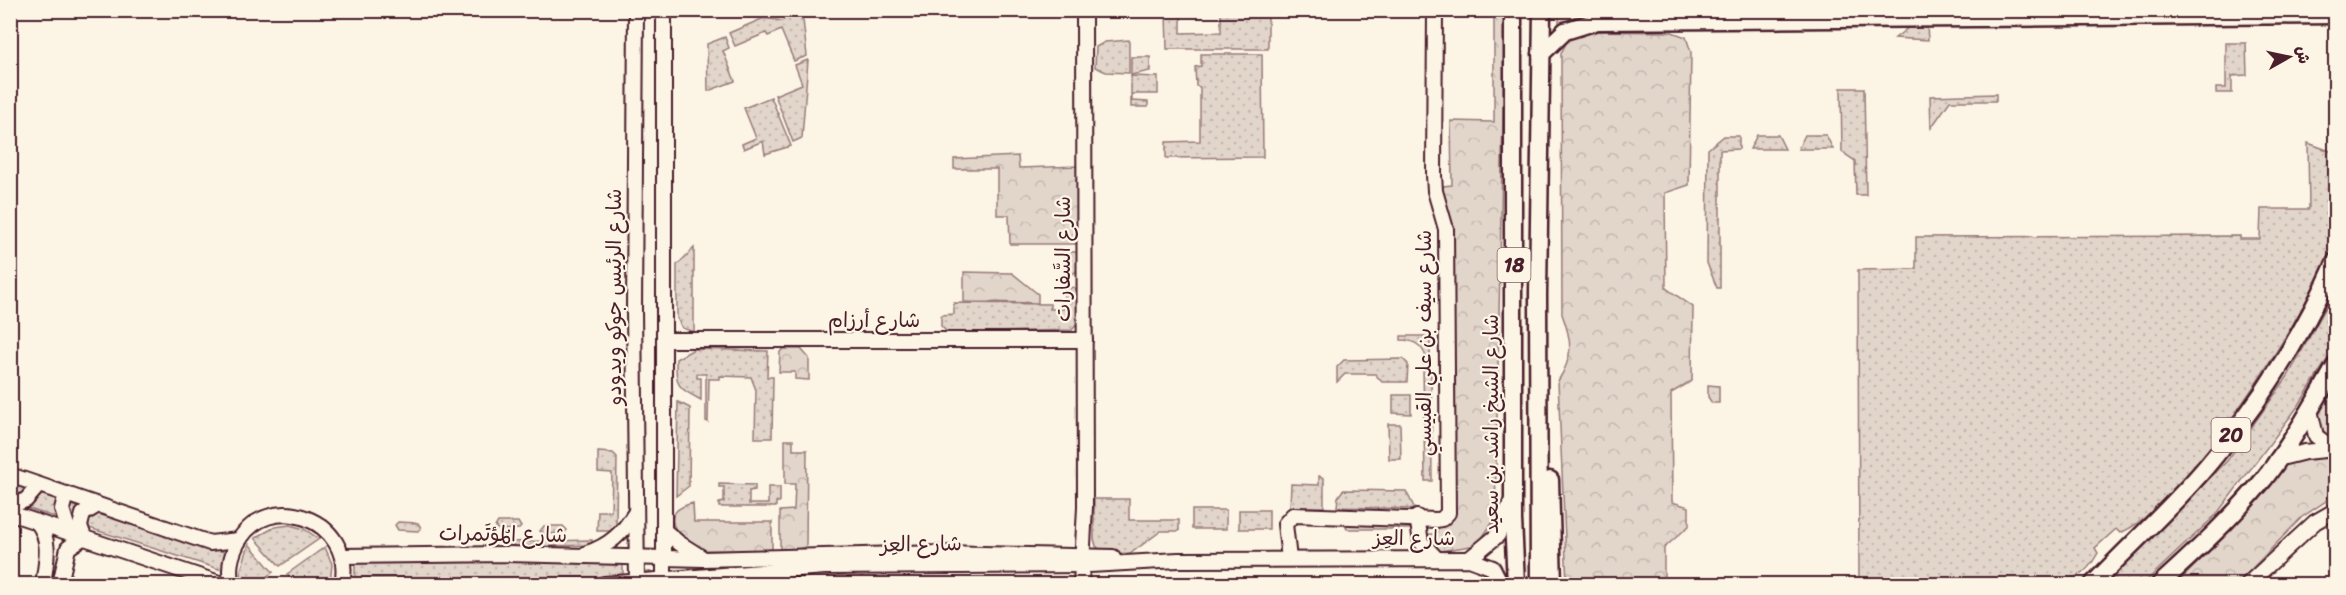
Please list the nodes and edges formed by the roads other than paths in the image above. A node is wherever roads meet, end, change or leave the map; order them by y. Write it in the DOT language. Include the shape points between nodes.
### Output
graph roads {
  1 [pos="636,10"];
  2 [pos="664,10"];
  3 [pos="1084,10"];
  4 [pos="1435,10"];
  5 [pos="1513,10"];
  6 [pos="1542,10"];
  7 [pos="2332,16"];
  8 [pos="1541,54"];
  9 [pos="2336,261"];
  10 [pos="1538,294"];
  11 [pos="634,310"];
  12 [pos="664,340"];
  13 [pos="1085,340"];
  14 [pos="2336,365"];
  15 [pos="2310,410"];
  16 [pos="2334,449"];
  17 [pos="2277,459"];
  18 [pos="10,475"];
  19 [pos="39,485"];
  20 [pos="66,494"];
  21 [pos="1514,495"];
  22 [pos="98,505"];
  23 [pos="10,506"];
  24 [pos="2336,510"];
  25 [pos="10,513"];
  26 [pos="634,513"];
  27 [pos="1423,518"];
  28 [pos="1513,520"];
  29 [pos="38,522"];
  30 [pos="665,531"];
  31 [pos="69,532"];
  32 [pos="84,537"];
  33 [pos="239,540"];
  34 [pos="577,555"];
  35 [pos="342,556"];
  36 [pos="639,557"];
  37 [pos="664,558"];
  38 [pos="703,559"];
  39 [pos="1289,559"];
  40 [pos="1437,559"];
  41 [pos="1469,559"];
  42 [pos="1085,560"];
  43 [pos="694,581"];
  44 [pos="664,582"];
  45 [pos="637,583"];
  46 [pos="43,585"];
  47 [pos="60,585"];
  48 [pos="222,585"];
  49 [pos="232,585"];
  50 [pos="342,585"];
  51 [pos="604,585"];
  52 [pos="1081,585"];
  53 [pos="1089,585"];
  54 [pos="1501,585"];
  55 [pos="1508,585"];
  56 [pos="1516,585"];
  57 [pos="1539,585"];
  58 [pos="1552,585"];
  59 [pos="2092,585"];
  60 [pos="2160,585"];
  61 [pos="2248,585"];
  1 -- 11 [label="street, شارع الرئيس جوكو ويدودو"];
  2 -- 12 [label="street"];
  3 -- 13 [label="street, شارع السَّفارات"];
  4 -- 27 [label="street, شارع سيف بن علي القبيسي" via="1434,175 1446,229 1446,497 1442,510"];
  5 -- 21 [label="main road, شارع الشيخ راشد بن سعيد / 18"];
  6 -- 8 [label="main road, 18"];
  7 -- 8 [label="main road" via="1597,21 1565,31"];
  8 -- 10 [label="main road, 18"];
  9 -- 59 [label="main road, 20" via="2275,377 2222,448"];
  10 -- 57 [label="main road, 18"];
  10 -- 58 [label="main road" via="1549,382"];
  11 -- 26 [label="street, شارع الرئيس جوكو ويدودو"];
  11 -- 36 [label="street" via="642,334"];
  12 -- 13 [label="street, شارع أرزام"];
  12 -- 30 [label="street"];
  13 -- 42 [label="street, شارع السَّفارات"];
  14 -- 15 [label="main road, 20"];
  15 -- 16 [label="street" via="2316,436"];
  15 -- 17 [label="main road, 20"];
  16 -- 17 [label="street"];
  17 -- 60 [label="main road, 20" via="2220,529"];
  18 -- 19 [label="street"];
  19 -- 20 [label="street"];
  19 -- 23 [label="street" via="26,500"];
  20 -- 22 [label="street"];
  20 -- 31 [label="street" via="62,509"];
  21 -- 28 [label="main road, شارع الشيخ راشد بن سعيد / 18"];
  21 -- 41 [label="street, شارع العِز" via="1498,535"];
  22 -- 32 [label="street" via="83,514 80,526"];
  22 -- 33 [label="street" via="210,543"];
  24 -- 61 [label="street" via="2315,522"];
  25 -- 29 [label="street"];
  26 -- 34 [label="street" via="611,542"];
  26 -- 36 [label="street, شارع الرئيس جوكو ويدودو"];
  27 -- 39 [label="street" via="1305,518 1295,523 1288,534"];
  27 -- 40 [label="street" via="1421,542"];
  28 -- 55 [label="main road"];
  28 -- 56 [label="main road, شارع الشيخ راشد بن سعيد / 18"];
  29 -- 31 [label="street"];
  29 -- 46 [label="street" via="47,542"];
  30 -- 37 [label="street"];
  30 -- 38 [label="street"];
  31 -- 32 [label="street"];
  32 -- 47 [label="street" via="68,548"];
  32 -- 48 [label="street"];
  33 -- 35 [label="street" via="266,518 293,515 327,530"];
  33 -- 49 [label="street" via="230,566"];
  34 -- 35 [label="street, شارع المُؤتَمرات"];
  34 -- 36 [label="street, شارع المُؤتَمرات"];
  35 -- 50 [label="street"];
  36 -- 37 [label="street, شارع المُؤتَمرات"];
  36 -- 44 [label="street"];
  36 -- 45 [label="street, شارع الرئيس جوكو ويدودو"];
  37 -- 38 [label="street, شارع العِز"];
  37 -- 44 [label="street"];
  38 -- 42 [label="street, شارع العِز" via="913,553"];
  39 -- 40 [label="street, شارع العِز"];
  39 -- 42 [label="street, شارع العِز"];
  40 -- 41 [label="street, شارع العِز"];
  41 -- 54 [label="street, شارع العِز" via="1493,568"];
  42 -- 43 [label="street, شارع العِز" via="825,567"];
  42 -- 52 [label="street, شارع السَّفارات"];
  42 -- 53 [label="street, شارع السَّفارات"];
  43 -- 44 [label="street, شارع العِز"];
  44 -- 45 [label="street"];
  45 -- 51 [label="street"];
}
